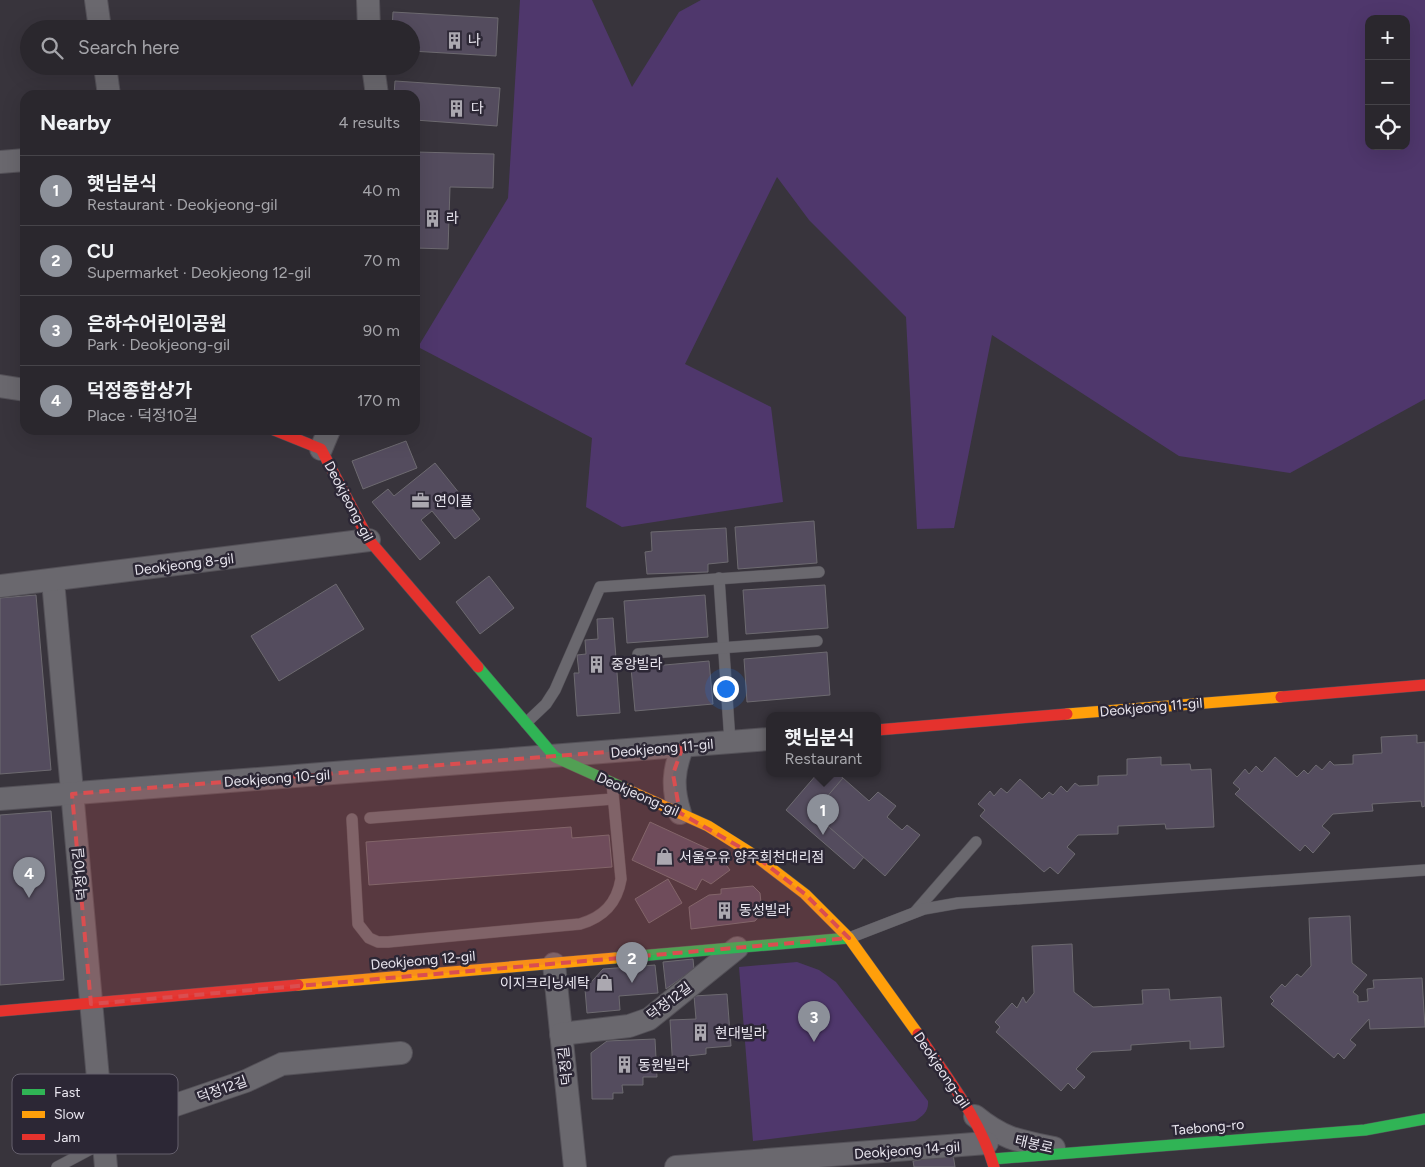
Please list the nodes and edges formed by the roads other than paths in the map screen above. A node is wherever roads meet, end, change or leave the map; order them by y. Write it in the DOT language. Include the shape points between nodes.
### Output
graph roads {
  1 [pos="96,0"];
  2 [pos="368,0"];
  3 [pos="99,20"];
  4 [pos="369,20"];
  5 [pos="106,75"];
  6 [pos="374,75"];
  7 [pos="108,90"];
  8 [pos="376,90"];
  9 [pos="20,160"];
  10 [pos="0,162"];
  11 [pos="0,386"];
  12 [pos="20,389"];
  13 [pos="300,435"];
  14 [pos="325,440"];
  15 [pos="368,540"];
  16 [pos="819,572"];
  17 [pos="719,578"];
  18 [pos="54,581"];
  19 [pos="0,586"];
  20 [pos="817,641"];
  21 [pos="724,648"];
  22 [pos="638,654"];
  23 [pos="1425,685"];
  24 [pos="526,723"];
  25 [pos="881,730"];
  26 [pos="766,739"];
  27 [pos="730,742"];
  28 [pos="683,746"];
  29 [pos="555,756"];
  30 [pos="612,782"];
  31 [pos="72,794"];
  32 [pos="0,799"];
  33 [pos="614,799"];
  34 [pos="680,813"];
  35 [pos="370,818"];
  36 [pos="352,819"];
  37 [pos="976,842"];
  38 [pos="1425,870"];
  39 [pos="915,912"];
  40 [pos="849,938"];
  41 [pos="737,948"];
  42 [pos="554,964"];
  43 [pos="91,1004"];
  44 [pos="0,1011"];
  45 [pos="561,1034"];
  46 [pos="401,1053"];
  47 [pos="97,1074"];
  48 [pos="178,1104"];
  49 [pos="969,1111"];
  50 [pos="1425,1119"];
  51 [pos="1077,1153"];
  52 [pos="82,1154"];
  53 [pos="105,1154"];
  54 [pos="991,1157"];
  55 [pos="57,1167"];
  56 [pos="106,1167"];
  57 [pos="575,1167"];
  58 [pos="676,1167"];
  59 [pos="1049,1167"];
  1 -- 3 [label="street"];
  2 -- 4 [label="street"];
  5 -- 7 [label="street"];
  6 -- 8 [label="street"];
  9 -- 10 [label="street"];
  11 -- 12 [label="street"];
  13 -- 14 [label="street, Deokjeong-gil"];
  14 -- 15 [label="street, Deokjeong-gil"];
  15 -- 18 [label="street, Deokjeong 8-gil"];
  15 -- 24 [label="street, Deokjeong-gil"];
  16 -- 17 [label="lane"];
  17 -- 21 [label="lane"];
  17 -- 24 [label="lane" via="600,587 555,690"];
  18 -- 19 [label="street, Deokjeong 8-gil"];
  18 -- 31 [label="street, 덕정10길"];
  20 -- 21 [label="lane"];
  21 -- 22 [label="lane"];
  21 -- 27 [label="lane"];
  23 -- 25 [label="street, Deokjeong 11-gil"];
  24 -- 29 [label="street, Deokjeong-gil"];
  26 -- 27 [label="street, Deokjeong 11-gil"];
  27 -- 28 [label="street, Deokjeong 11-gil"];
  28 -- 29 [label="street, Deokjeong 11-gil"];
  28 -- 34 [label="street" via="674,774"];
  29 -- 30 [label="street, Deokjeong-gil"];
  29 -- 31 [label="street, Deokjeong 10-gil"];
  30 -- 33 [label="lane"];
  30 -- 34 [label="street, Deokjeong-gil"];
  31 -- 32 [label="street, Deokjeong 10-gil"];
  31 -- 43 [label="street, 덕정10길"];
  33 -- 35 [label="lane"];
  33 -- 36 [label="lane" via="621,878 614,903 604,914 580,924 388,942 369,938 358,924"];
  34 -- 40 [label="street, Deokjeong-gil" via="708,826 754,855 805,894"];
  37 -- 39 [label="lane"];
  38 -- 39 [label="lane" via="958,903"];
  39 -- 40 [label="lane"];
  40 -- 41 [label="street, Deokjeong 12-gil"];
  40 -- 49 [label="street, Deokjeong-gil"];
  41 -- 42 [label="street, Deokjeong 12-gil"];
  41 -- 45 [label="street, 덕정12길" via="649,1020 629,1026"];
  42 -- 43 [label="street, Deokjeong 12-gil"];
  42 -- 45 [label="street, 덕정길"];
  43 -- 44 [label="street, Deokjeong 12-gil"];
  43 -- 47 [label="street, 덕정10길"];
  45 -- 57 [label="street, 덕정길"];
  46 -- 48 [label="street, 덕정12길" via="282,1064 238,1085"];
  49 -- 51 [label="street, 태봉로" via="990,1128 1013,1140"];
  49 -- 54 [label="street, Deokjeong-gil"];
  50 -- 51 [label="street, Taebong-ro" via="1365,1130"];
  51 -- 54 [label="street, Taebong-ro"];
  51 -- 59 [label="street"];
  52 -- 55 [label="lane, 덕정12길"];
  53 -- 56 [label="street, 덕정10길"];
  54 -- 58 [label="street, Deokjeong 14-gil"];
}
